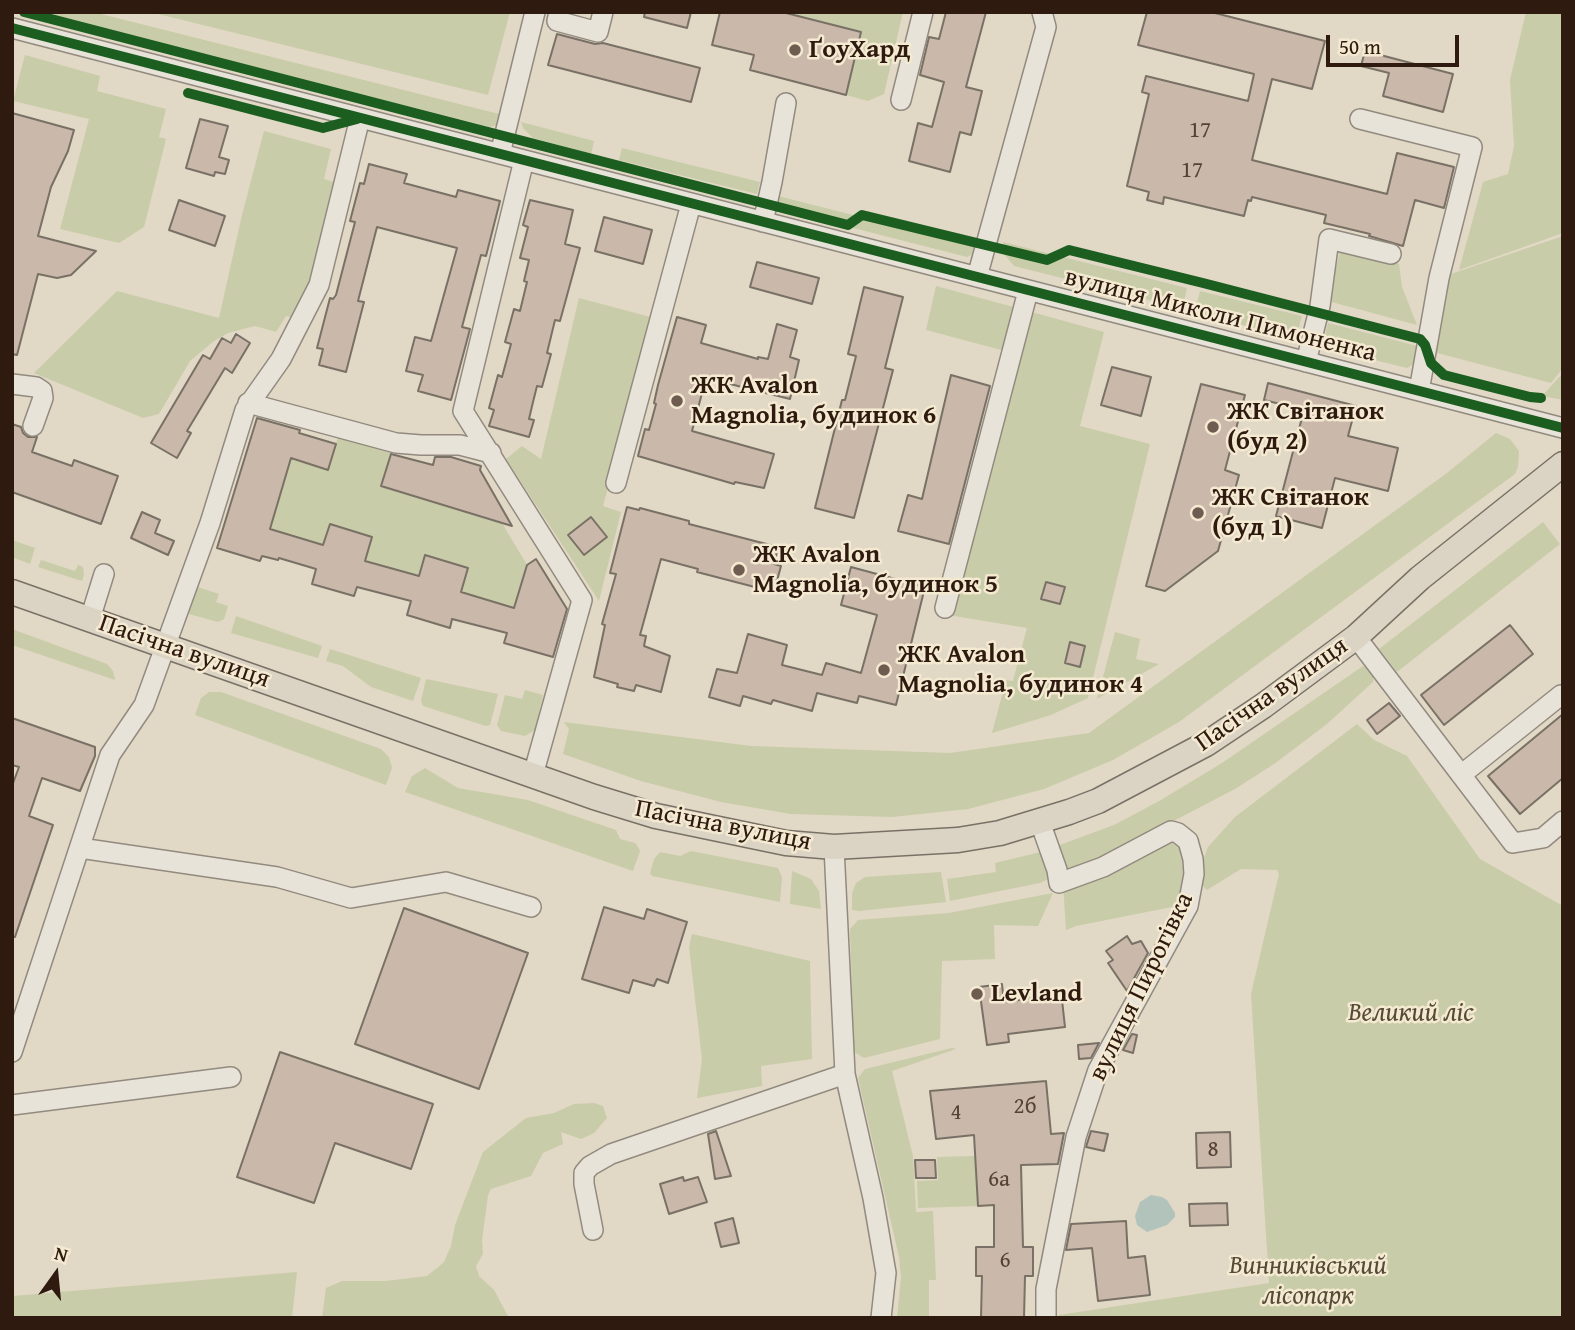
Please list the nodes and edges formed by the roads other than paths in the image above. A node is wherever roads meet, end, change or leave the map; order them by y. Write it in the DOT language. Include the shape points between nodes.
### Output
graph roads {
  1 [pos="535,12"];
  2 [pos="559,12"];
  3 [pos="603,12"];
  4 [pos="923,12"];
  5 [pos="1042,12"];
  6 [pos="12,28"];
  7 [pos="901,100"];
  8 [pos="786,103"];
  9 [pos="360,118"];
  10 [pos="1360,119"];
  11 [pos="500,154"];
  12 [pos="524,160"];
  13 [pos="691,204"];
  14 [pos="763,222"];
  15 [pos="1391,254"];
  16 [pos="977,277"];
  17 [pos="1028,290"];
  18 [pos="1306,362"];
  19 [pos="12,384"];
  20 [pos="1419,391"];
  21 [pos="248,403"];
  22 [pos="33,426"];
  23 [pos="1563,428"];
  24 [pos="491,453"];
  25 [pos="1562,466"];
  26 [pos="616,483"];
  27 [pos="104,574"];
  28 [pos="12,592"];
  29 [pos="945,608"];
  30 [pos="90,619"];
  31 [pos="1356,637"];
  32 [pos="167,646"];
  33 [pos="1563,697"];
  34 [pos="533,775"];
  35 [pos="1461,775"];
  36 [pos="1563,821"];
  37 [pos="1040,822"];
  38 [pos="834,847"];
  39 [pos="80,848"];
  40 [pos="530,907"];
  41 [pos="12,1052"];
  42 [pos="845,1074"];
  43 [pos="231,1077"];
  44 [pos="12,1105"];
  45 [pos="593,1230"];
  46 [pos="881,1318"];
  47 [pos="1046,1318"];
  1 -- 11 [label="street"];
  2 -- 3 [label="street" via="556,21 598,32"];
  4 -- 7 [label="street"];
  5 -- 16 [label="street" via="1046,27"];
  6 -- 9 [label="street, вулиця Миколи Пимоненка"];
  8 -- 14 [label="street"];
  9 -- 11 [label="street, вулиця Миколи Пимоненка"];
  9 -- 21 [label="street" via="319,285 281,359"];
  10 -- 20 [label="street" via="1472,147 1439,278"];
  11 -- 12 [label="street, вулиця Миколи Пимоненка"];
  12 -- 13 [label="street, вулиця Миколи Пимоненка"];
  12 -- 24 [label="street" via="463,411"];
  13 -- 14 [label="street, вулиця Миколи Пимоненка"];
  13 -- 26 [label="street"];
  14 -- 16 [label="street, вулиця Миколи Пимоненка"];
  15 -- 18 [label="street" via="1329,239"];
  16 -- 17 [label="street, вулиця Миколи Пимоненка"];
  17 -- 18 [label="street, вулиця Миколи Пимоненка"];
  17 -- 29 [label="street"];
  18 -- 20 [label="street, вулиця Миколи Пимоненка"];
  19 -- 22 [label="street" via="42,391"];
  20 -- 23 [label="street, вулиця Миколи Пимоненка"];
  21 -- 24 [label="street" via="396,443 460,445"];
  21 -- 32 [label="street"];
  24 -- 34 [label="street" via="582,600"];
  25 -- 31 [label="main road, Пасічна вулиця" via="1420,578"];
  27 -- 30 [label="street"];
  28 -- 30 [label="main road, Пасічна вулиця"];
  30 -- 32 [label="main road, Пасічна вулиця"];
  31 -- 35 [label="street"];
  31 -- 37 [label="main road, Пасічна вулиця" via="1206,744 1098,801"];
  32 -- 34 [label="main road, Пасічна вулиця"];
  32 -- 39 [label="street" via="144,705 110,755"];
  33 -- 35 [label="street"];
  34 -- 38 [label="main road, Пасічна вулиця" via="656,816 775,841"];
  35 -- 36 [label="street" via="1513,843 1543,838"];
  37 -- 38 [label="main road, Пасічна вулиця" via="958,840"];
  37 -- 47 [label="street, вулиця Пирогівка" via="1059,883 1103,867 1171,831 1190,846 1194,874 1188,906 1098,1070 1076,1137 1046,1289"];
  38 -- 42 [label="street"];
  39 -- 40 [label="street" via="277,877 351,898 446,882"];
  39 -- 41 [label="street"];
  42 -- 45 [label="street" via="611,1154 590,1166 583,1184"];
  42 -- 46 [label="street" via="885,1264"];
  43 -- 44 [label="street"];
}
